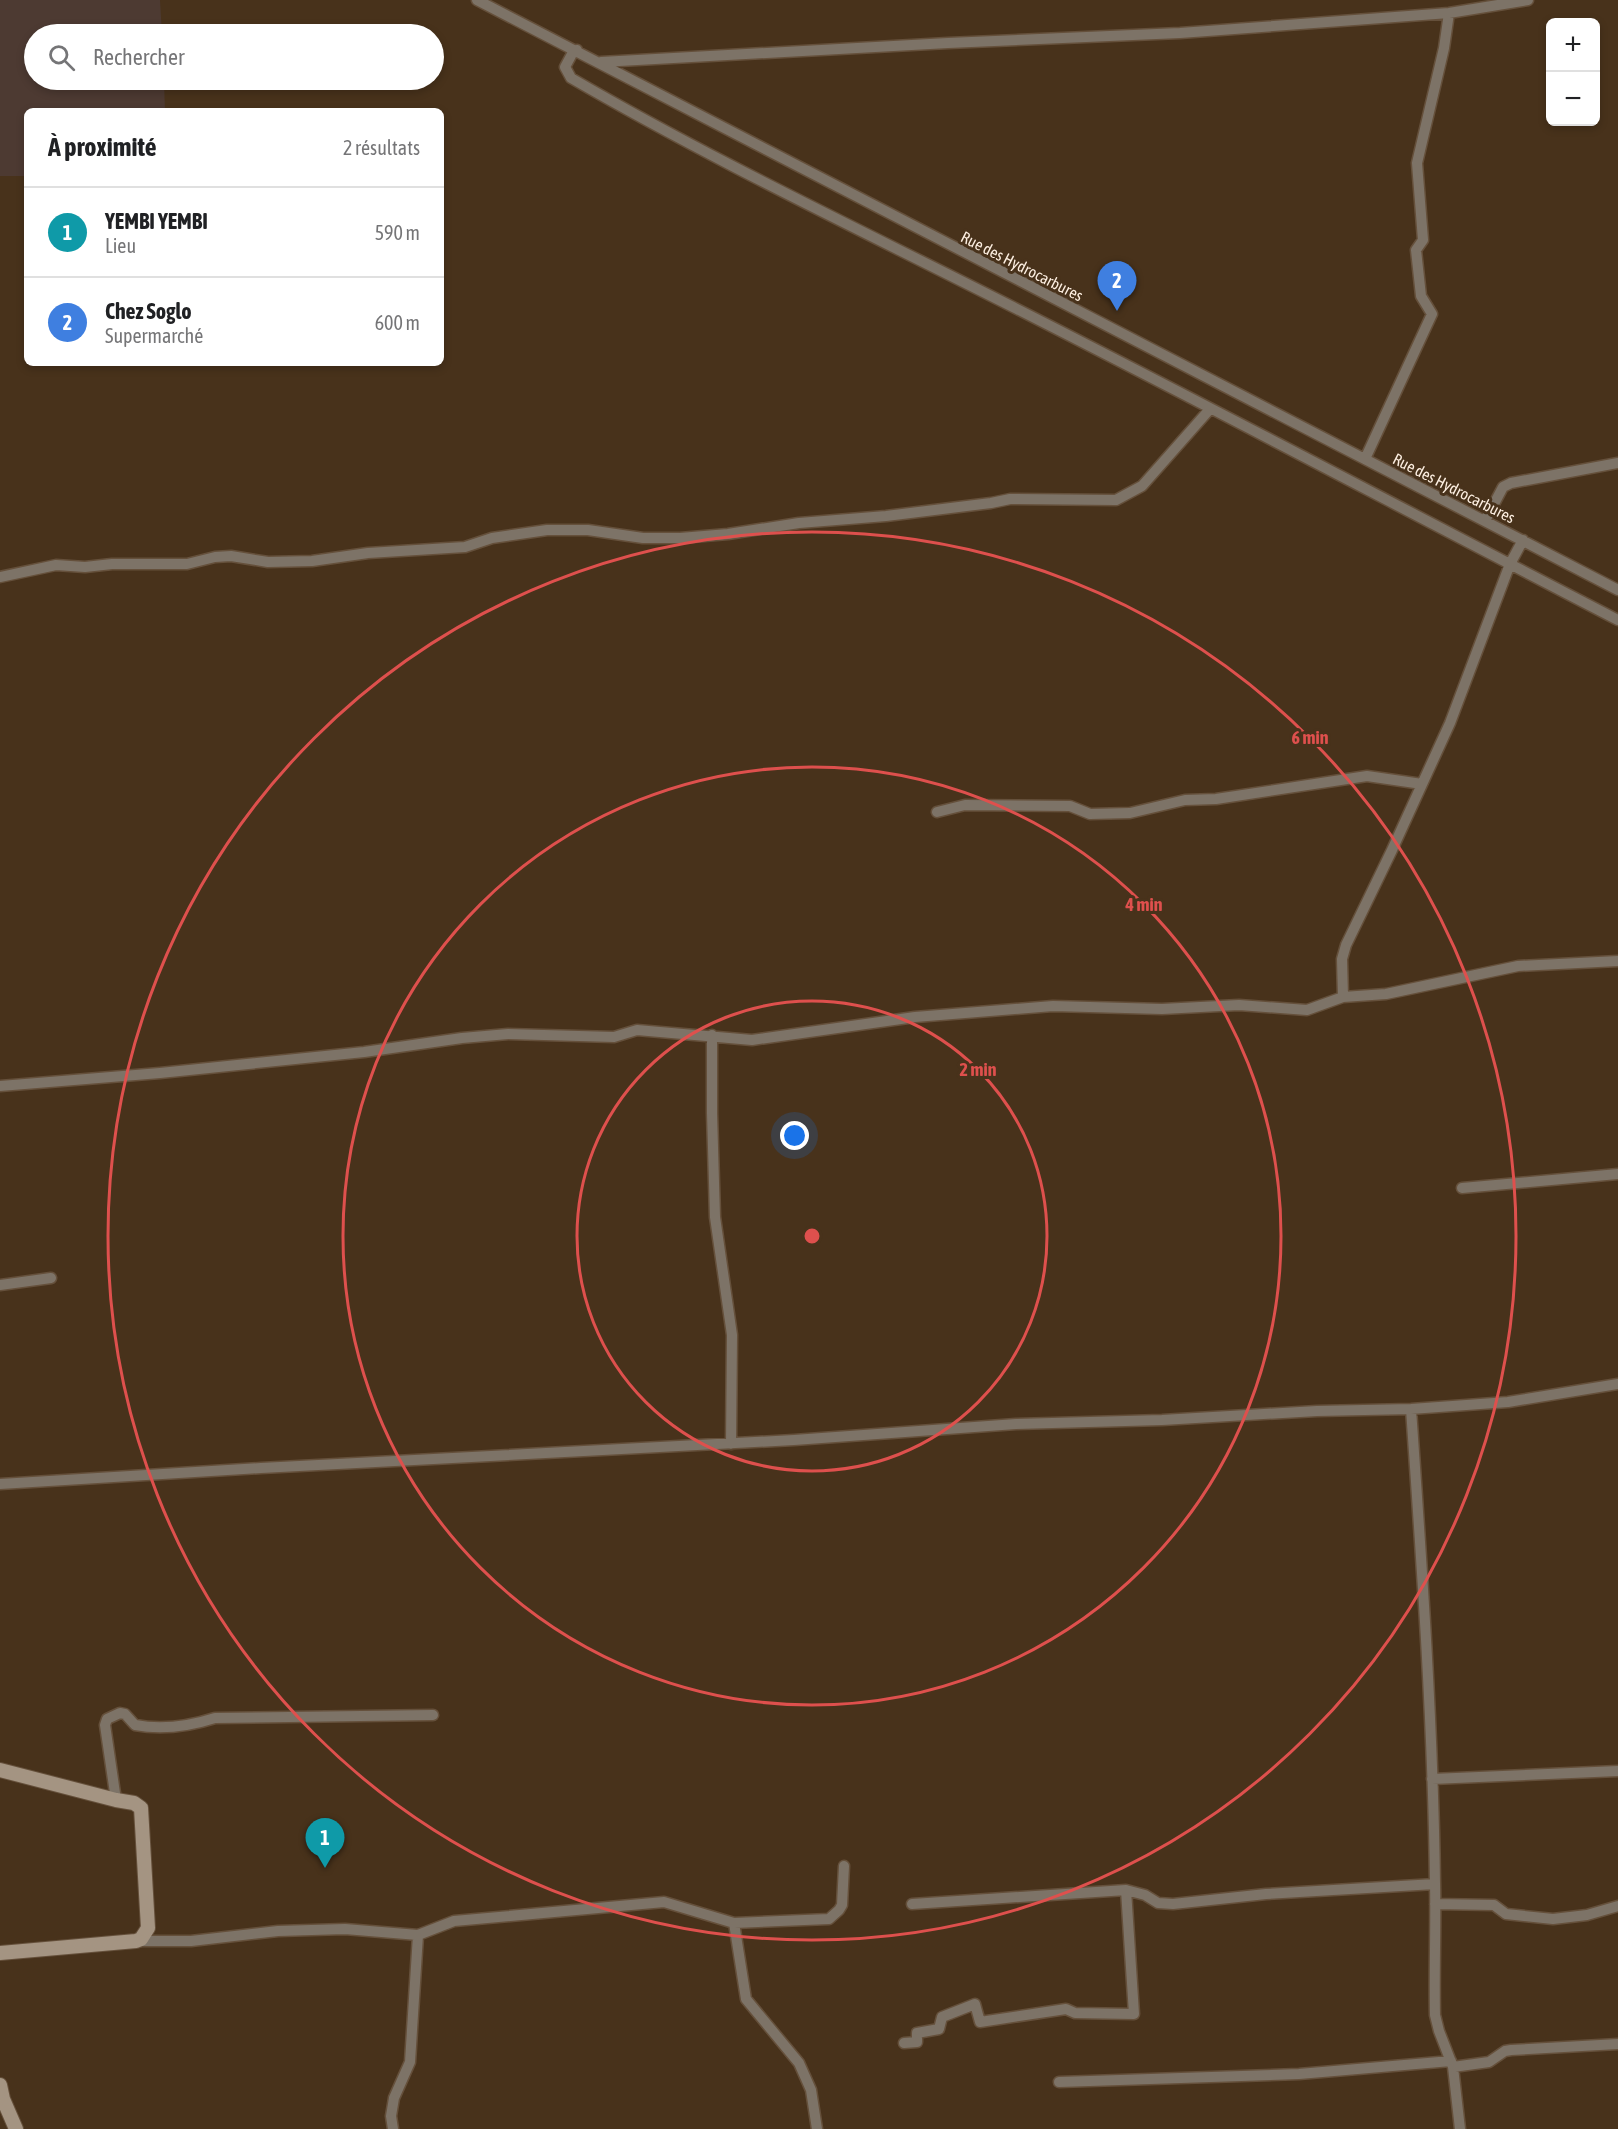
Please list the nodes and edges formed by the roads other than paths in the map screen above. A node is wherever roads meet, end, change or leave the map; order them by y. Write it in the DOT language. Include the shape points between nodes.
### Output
graph roads {
  1 [pos="477,0"];
  2 [pos="1528,0"];
  3 [pos="1449,13"];
  4 [pos="577,50"];
  5 [pos="599,62"];
  6 [pos="1210,410"];
  7 [pos="1365,459"];
  8 [pos="1618,463"];
  9 [pos="1485,521"];
  10 [pos="1522,540"];
  11 [pos="1510,564"];
  12 [pos="0,578"];
  13 [pos="1618,590"];
  14 [pos="1618,620"];
  15 [pos="1422,784"];
  16 [pos="937,812"];
  17 [pos="1618,962"];
  18 [pos="1343,997"];
  19 [pos="712,1035"];
  20 [pos="0,1086"];
  21 [pos="1618,1174"];
  22 [pos="1462,1188"];
  23 [pos="51,1278"];
  24 [pos="0,1285"];
  25 [pos="1618,1384"];
  26 [pos="1410,1409"];
  27 [pos="731,1444"];
  28 [pos="0,1484"];
  29 [pos="433,1714"];
  30 [pos="0,1770"];
  31 [pos="1618,1771"];
  32 [pos="1432,1779"];
  33 [pos="116,1800"];
  34 [pos="844,1866"];
  35 [pos="1436,1884"];
  36 [pos="1126,1890"];
  37 [pos="912,1904"];
  38 [pos="1435,1904"];
  39 [pos="1618,1906"];
  40 [pos="734,1923"];
  41 [pos="418,1935"];
  42 [pos="136,1941"];
  43 [pos="0,1953"];
  44 [pos="904,2043"];
  45 [pos="1618,2044"];
  46 [pos="1452,2064"];
  47 [pos="1059,2082"];
  48 [pos="0,2085"];
  49 [pos="15,2129"];
  50 [pos="393,2129"];
  51 [pos="817,2129"];
  52 [pos="1460,2129"];
  1 -- 4 [label="street, Rue des Hydrocarbures"];
  2 -- 3 [label="street"];
  3 -- 5 [label="street" via="1180,33"];
  3 -- 7 [label="street" via="1416,167 1423,240 1416,250 1421,296 1432,314"];
  4 -- 5 [label="street, Rue des Hydrocarbures"];
  4 -- 6 [label="street" via="565,67 571,78 634,114"];
  5 -- 7 [label="street, Rue des Hydrocarbures"];
  6 -- 11 [label="street"];
  6 -- 12 [label="street" via="1142,486 1116,500 1010,499 680,538 547,530 492,538 465,547 312,561 268,562 231,556 187,564 56,565"];
  7 -- 9 [label="street, Rue des Hydrocarbures"];
  8 -- 9 [label="street" via="1511,483 1503,487"];
  9 -- 10 [label="street, Rue des Hydrocarbures"];
  10 -- 11 [label="street"];
  10 -- 13 [label="street, Rue des Hydrocarbures"];
  11 -- 14 [label="street"];
  11 -- 15 [label="street" via="1450,723"];
  15 -- 16 [label="street" via="1367,776 1216,799 1185,800 1130,813 1090,814 1070,806 965,805"];
  15 -- 18 [label="street" via="1346,945 1342,959"];
  17 -- 18 [label="street" via="1518,966 1386,994"];
  18 -- 19 [label="street" via="1307,1010 1239,1005 1162,1009 1053,1006 915,1017 752,1040"];
  19 -- 20 [label="street" via="637,1030 614,1037 508,1034 364,1053"];
  19 -- 27 [label="street" via="715,1216 732,1335"];
  21 -- 22 [label="street"];
  23 -- 24 [label="street"];
  25 -- 26 [label="street" via="1508,1402"];
  26 -- 27 [label="street" via="1016,1424"];
  26 -- 32 [label="street" via="1426,1615"];
  27 -- 28 [label="street"];
  29 -- 33 [label="street" via="215,1718 196,1724 153,1727 135,1725 120,1713 107,1719 105,1725"];
  30 -- 33 [label="street"];
  31 -- 32 [label="street"];
  32 -- 35 [label="street"];
  33 -- 42 [label="street" via="134,1803 141,1808 143,1818 148,1928"];
  34 -- 40 [label="street" via="842,1905 829,1919"];
  35 -- 36 [label="street" via="1173,1904 1158,1903"];
  35 -- 38 [label="street"];
  36 -- 37 [label="street"];
  36 -- 44 [label="street" via="1134,2014 1075,2013 1066,2008 980,2022 975,2004 942,2017 939,2030 917,2033 917,2042"];
  38 -- 39 [label="street" via="1494,1905 1506,1914 1553,1919"];
  38 -- 46 [label="street" via="1435,2015"];
  40 -- 41 [label="street" via="664,1902 454,1921"];
  40 -- 51 [label="street" via="747,1999 799,2063 811,2090"];
  41 -- 42 [label="street" via="345,1929 279,1931 191,1941"];
  41 -- 50 [label="street" via="410,2062 394,2098"];
  42 -- 43 [label="street"];
  45 -- 46 [label="street" via="1511,2050 1490,2062"];
  46 -- 47 [label="street"];
  46 -- 52 [label="street"];
  48 -- 49 [label="street"];
}
